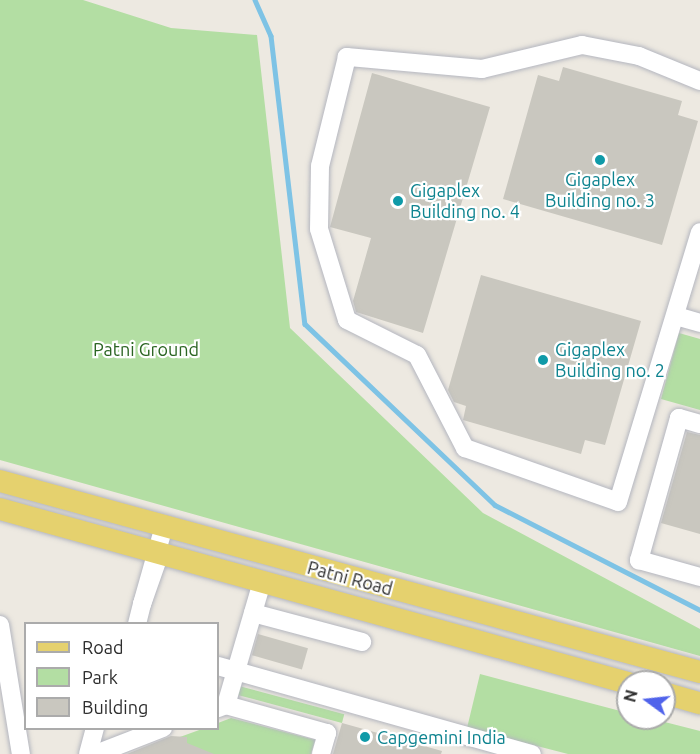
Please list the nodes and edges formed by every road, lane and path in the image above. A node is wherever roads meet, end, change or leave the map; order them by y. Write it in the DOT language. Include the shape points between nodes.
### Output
graph roads {
  1 [pos="700,81"];
  2 [pos="700,232"];
  3 [pos="693,283"];
  4 [pos="675,316"];
  5 [pos="700,323"];
  6 [pos="700,424"];
  7 [pos="0,481"];
  8 [pos="0,510"];
  9 [pos="164,526"];
  10 [pos="157,552"];
  11 [pos="700,577"];
  12 [pos="262,582"];
  13 [pos="253,613"];
  14 [pos="138,622"];
  15 [pos="0,625"];
  16 [pos="362,642"];
  17 [pos="219,666"];
  18 [pos="236,671"];
  19 [pos="700,672"];
  20 [pos="616,680"];
  21 [pos="676,696"];
  22 [pos="700,703"];
  23 [pos="222,706"];
  24 [pos="95,730"];
  25 [pos="160,730"];
  26 [pos="21,754"];
  27 [pos="88,754"];
  28 [pos="96,754"];
  29 [pos="321,754"];
  30 [pos="532,754"];
  1 -- 4 [label="lane" via="639,56 582,45 482,69 347,57 320,166 319,230 347,320 417,355 465,448 618,502"];
  2 -- 3 [label="lane"];
  3 -- 4 [label="lane"];
  4 -- 5 [label="lane"];
  6 -- 11 [label="lane" via="679,418 639,560"];
  7 -- 9 [label="main road, Patni Road"];
  8 -- 10 [label="main road, Patni Road"];
  9 -- 10 [label="lane"];
  9 -- 19 [label="main road, Patni Road"];
  10 -- 12 [label="main road, Patni Road"];
  10 -- 14 [label="lane"];
  12 -- 13 [label="lane"];
  12 -- 20 [label="main road, Patni Road"];
  13 -- 16 [label="lane"];
  13 -- 18 [label="lane"];
  15 -- 26 [label="lane"];
  17 -- 18 [label="lane"];
  18 -- 23 [label="lane"];
  18 -- 30 [label="lane"];
  21 -- 22 [label="main road"];
  23 -- 29 [label="lane" via="327,733"];
  24 -- 27 [label="lane"];
  25 -- 28 [label="lane"];
}
